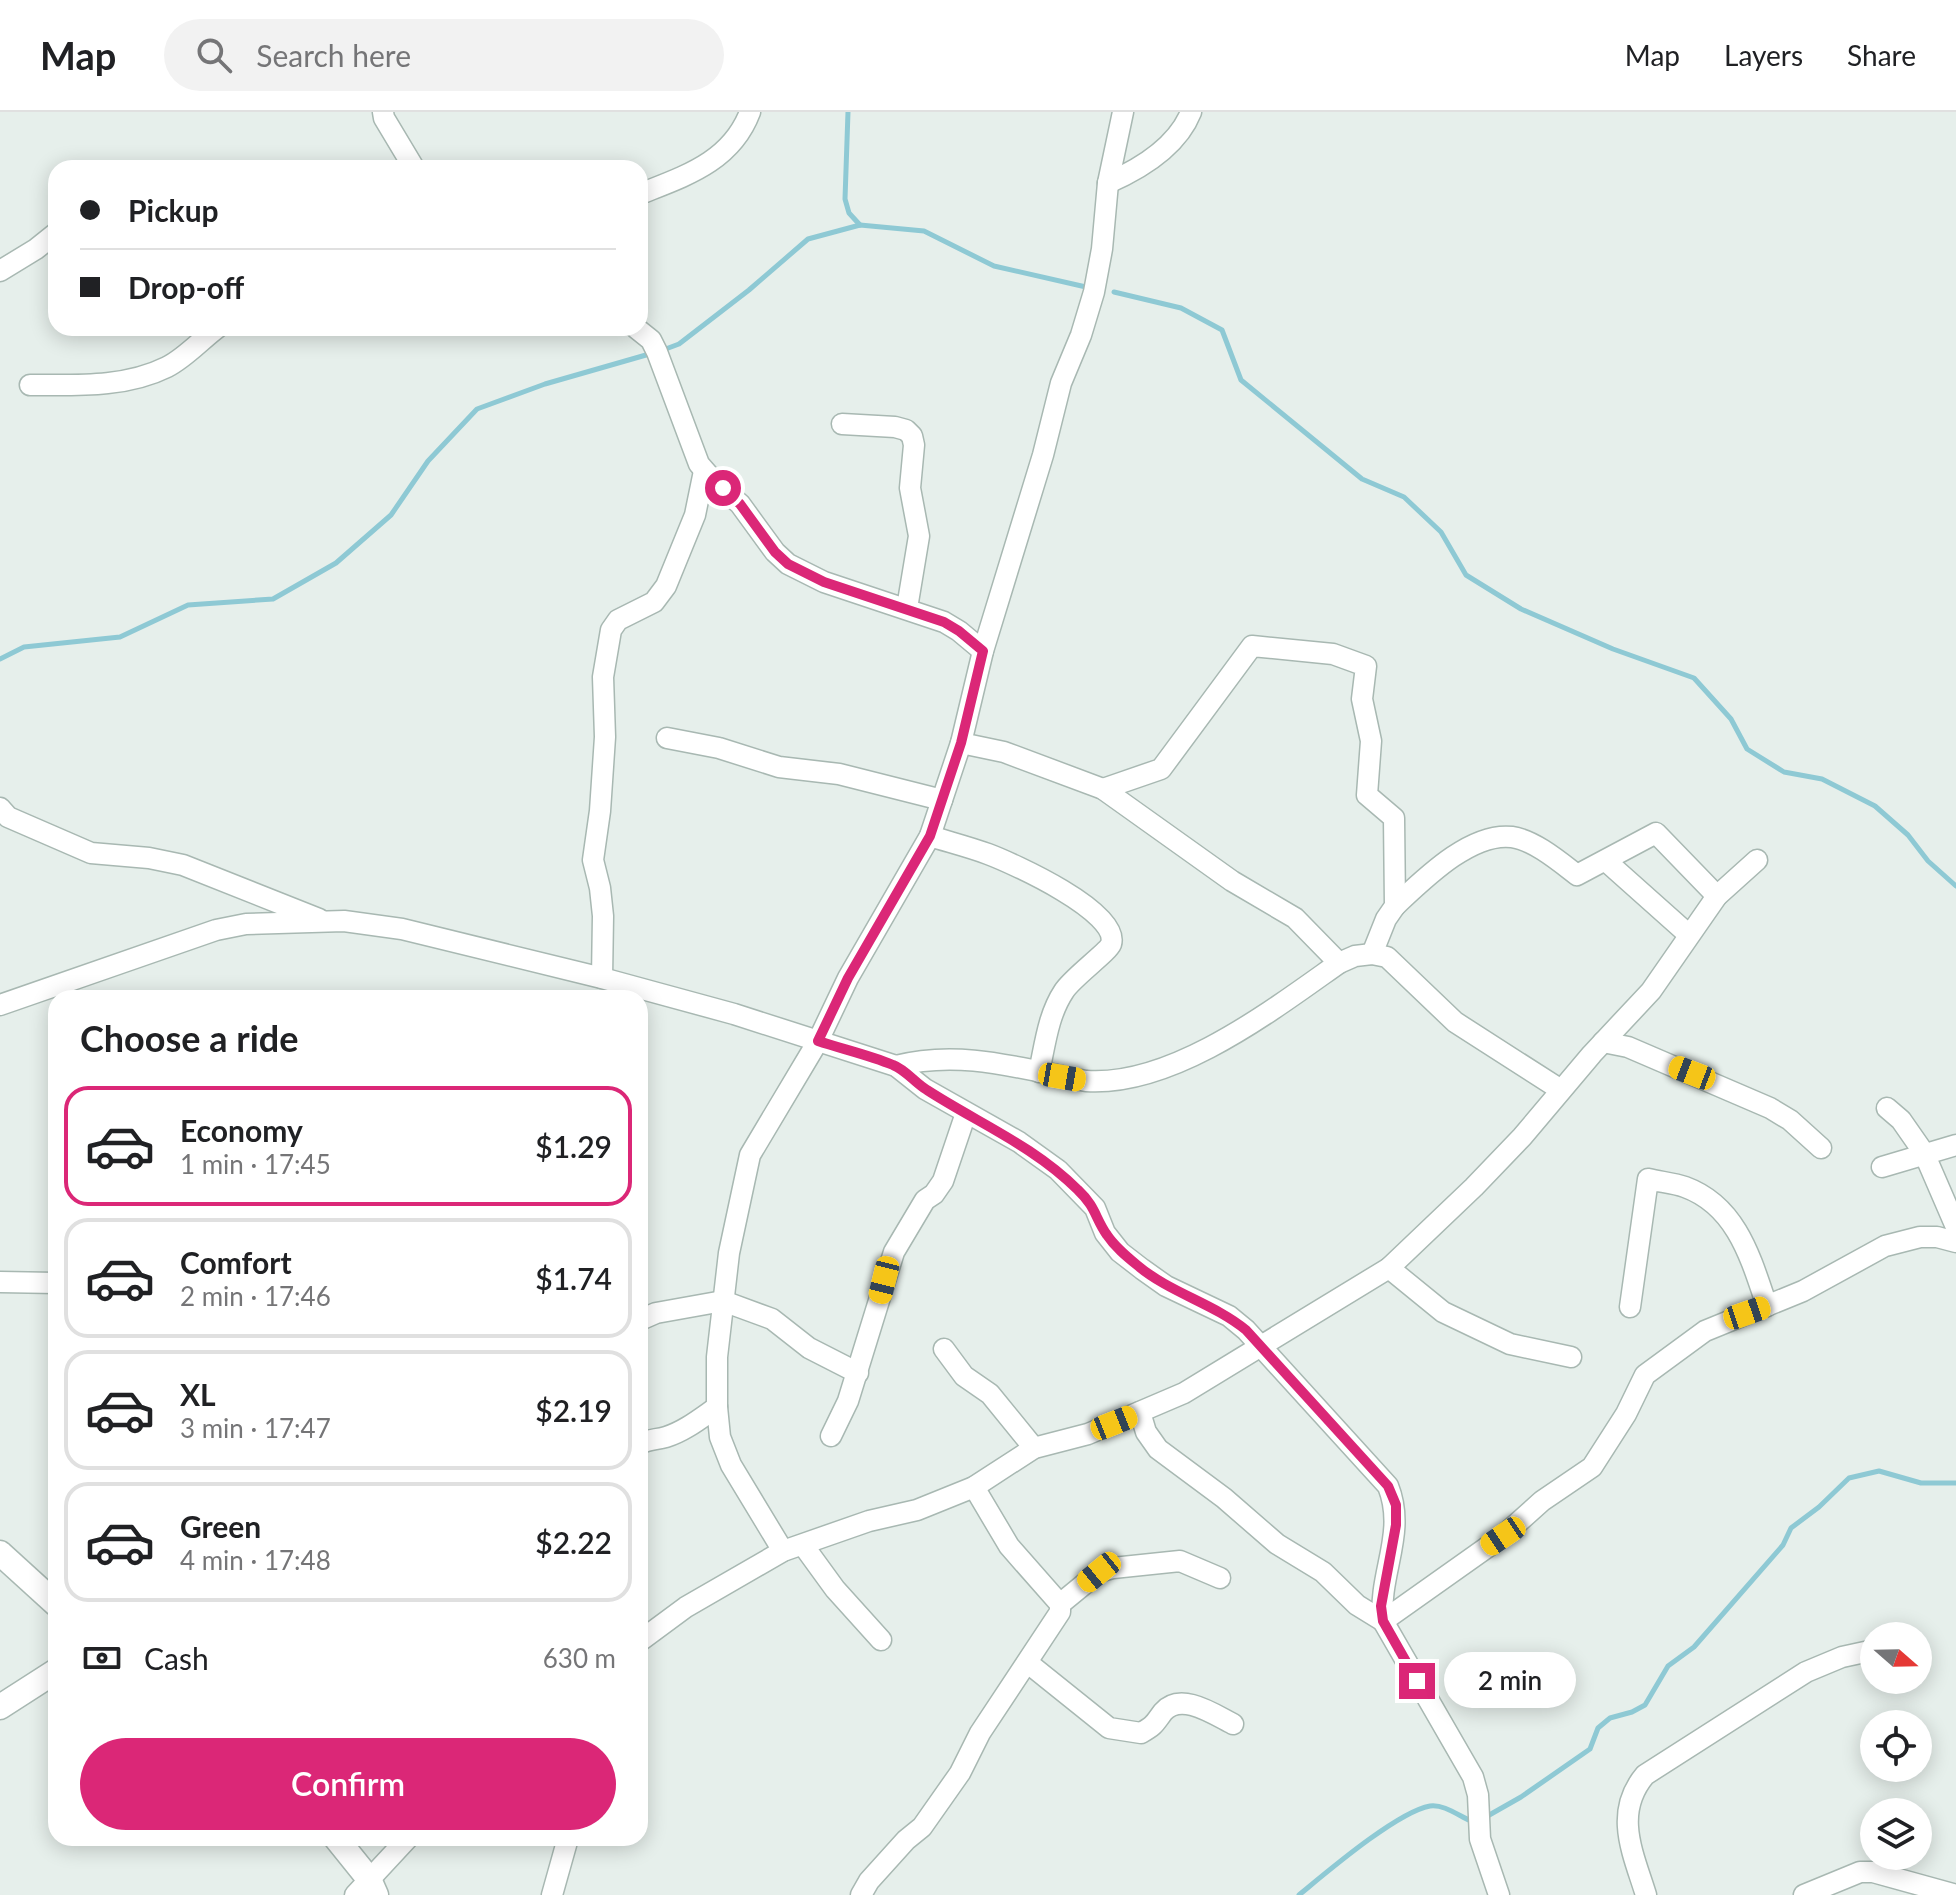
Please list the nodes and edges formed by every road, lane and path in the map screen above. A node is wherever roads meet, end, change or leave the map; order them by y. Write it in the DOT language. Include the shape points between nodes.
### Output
graph roads {
  1 [pos="383,112"];
  2 [pos="750,112"];
  3 [pos="1123,112"];
  4 [pos="1191,112"];
  5 [pos="409,160"];
  6 [pos="1108,183"];
  7 [pos="648,191"];
  8 [pos="48,239"];
  9 [pos="0,271"];
  10 [pos="207,336"];
  11 [pos="646,336"];
  12 [pos="30,385"];
  13 [pos="842,424"];
  14 [pos="704,471"];
  15 [pos="907,608"];
  16 [pos="983,651"];
  17 [pos="667,738"];
  18 [pos="961,743"];
  19 [pos="1103,789"];
  20 [pos="942,800"];
  21 [pos="0,808"];
  22 [pos="930,836"];
  23 [pos="1757,860"];
  24 [pos="1606,861"];
  25 [pos="1717,896"];
  26 [pos="1395,906"];
  27 [pos="327,922"];
  28 [pos="1689,935"];
  29 [pos="1372,954"];
  30 [pos="1339,963"];
  31 [pos="602,978"];
  32 [pos="646,990"];
  33 [pos="648,991"];
  34 [pos="0,1005"];
  35 [pos="818,1041"];
  36 [pos="1603,1042"];
  37 [pos="896,1066"];
  38 [pos="1039,1072"];
  39 [pos="1561,1090"];
  40 [pos="1887,1108"];
  41 [pos="966,1113"];
  42 [pos="1956,1145"];
  43 [pos="1821,1148"];
  44 [pos="1924,1153"];
  45 [pos="1882,1167"];
  46 [pos="1956,1227"];
  47 [pos="1956,1242"];
  48 [pos="1389,1268"];
  49 [pos="0,1282"];
  50 [pos="48,1283"];
  51 [pos="723,1301"];
  52 [pos="1767,1306"];
  53 [pos="1630,1307"];
  54 [pos="648,1316"];
  55 [pos="1261,1348"];
  56 [pos="944,1349"];
  57 [pos="1571,1357"];
  58 [pos="858,1373"];
  59 [pos="717,1407"];
  60 [pos="1140,1412"];
  61 [pos="831,1436"];
  62 [pos="648,1440"];
  63 [pos="1034,1448"];
  64 [pos="974,1487"];
  65 [pos="803,1545"];
  66 [pos="783,1551"];
  67 [pos="0,1553"];
  68 [pos="1220,1578"];
  69 [pos="48,1597"];
  70 [pos="1060,1604"];
  71 [pos="1383,1621"];
  72 [pos="648,1635"];
  73 [pos="881,1640"];
  74 [pos="1860,1653"];
  75 [pos="1028,1663"];
  76 [pos="48,1676"];
  77 [pos="0,1707"];
  78 [pos="1233,1724"];
  79 [pos="341,1846"];
  80 [pos="402,1846"];
  81 [pos="566,1846"];
  82 [pos="366,1890"];
  83 [pos="552,1895"];
  84 [pos="861,1895"];
  85 [pos="1499,1895"];
  86 [pos="1646,1895"];
  87 [pos="1804,1895"];
  88 [pos="1956,1895"];
  1 -- 5 [label="street"];
  2 -- 7 [label="street" via="734,142 709,164"];
  3 -- 6 [label="street"];
  4 -- 6 [label="street" via="1173,141"];
  6 -- 16 [label="street" via="1094,292 1057,395"];
  8 -- 9 [label="street"];
  10 -- 12 [label="street" via="168,367 133,378 100,385"];
  11 -- 14 [label="street"];
  13 -- 15 [label="street" via="895,427 912,436 910,488 919,536"];
  14 -- 15 [label="street" via="740,504 788,564 824,582"];
  14 -- 31 [label="street" via="695,515 666,586 654,602 618,620 611,630 603,677 604,752 593,860 603,916"];
  15 -- 16 [label="street" via="944,622"];
  16 -- 18 [label="street"];
  17 -- 20 [label="street"];
  18 -- 19 [label="street" via="1004,752"];
  18 -- 20 [label="street"];
  19 -- 26 [label="street" via="1161,769 1252,646 1333,654 1366,666 1362,699 1371,741 1367,795 1394,818"];
  19 -- 30 [label="street" via="1232,881 1295,918"];
  20 -- 22 [label="street"];
  21 -- 27 [label="street" via="8,817 91,853 183,865"];
  22 -- 35 [label="street"];
  22 -- 38 [label="street" via="988,854 1053,884 1089,909 1111,935 1107,950 1079,972 1052,1013"];
  23 -- 25 [label="street"];
  24 -- 25 [label="street" via="1656,833"];
  24 -- 26 [label="street" via="1577,875 1513,837 1488,839 1441,864"];
  24 -- 28 [label="street"];
  25 -- 28 [label="street"];
  26 -- 29 [label="street"];
  27 -- 31 [label="street" via="402,929"];
  27 -- 34 [label="street" via="216,930"];
  28 -- 36 [label="street" via="1651,991"];
  29 -- 30 [label="street"];
  29 -- 39 [label="street" via="1399,966 1428,999 1474,1036"];
  30 -- 38 [label="street" via="1242,1029 1146,1076 1106,1083"];
  31 -- 32 [label="street"];
  33 -- 35 [label="street"];
  35 -- 37 [label="street"];
  35 -- 51 [label="street" via="750,1155"];
  36 -- 39 [label="street"];
  36 -- 43 [label="street" via="1628,1047 1770,1108"];
  37 -- 38 [label="street" via="951,1058"];
  37 -- 41 [label="street"];
  39 -- 48 [label="street" via="1474,1187"];
  40 -- 44 [label="street"];
  41 -- 55 [label="street" via="1058,1170 1095,1208 1120,1252 1166,1286 1229,1316"];
  41 -- 58 [label="street" via="943,1181 925,1200 894,1252"];
  42 -- 44 [label="street"];
  44 -- 45 [label="street"];
  44 -- 46 [label="street"];
  47 -- 52 [label="street" via="1920,1237 1885,1246"];
  48 -- 55 [label="street"];
  48 -- 57 [label="street" via="1443,1312 1510,1344"];
  49 -- 50 [label="street"];
  51 -- 54 [label="street"];
  51 -- 58 [label="street" via="772,1319 809,1348"];
  51 -- 59 [label="street"];
  52 -- 53 [label="street" via="1746,1245 1731,1221 1712,1201 1685,1187 1648,1179"];
  52 -- 71 [label="street" via="1705,1331 1645,1375 1592,1467"];
  55 -- 60 [label="street"];
  55 -- 71 [label="street" via="1388,1486 1396,1505 1396,1525"];
  56 -- 63 [label="street"];
  58 -- 61 [label="street"];
  59 -- 62 [label="street" via="665,1438"];
  59 -- 66 [label="street" via="720,1437 731,1465"];
  60 -- 63 [label="street" via="1076,1438"];
  60 -- 71 [label="street" via="1158,1449"];
  63 -- 64 [label="street"];
  64 -- 65 [label="street"];
  64 -- 70 [label="street" via="1009,1546"];
  65 -- 66 [label="street"];
  65 -- 73 [label="street"];
  66 -- 72 [label="street"];
  67 -- 69 [label="street"];
  68 -- 70 [label="street" via="1180,1561 1113,1568 1099,1572"];
  70 -- 75 [label="street"];
  71 -- 85 [label="street" via="1473,1777 1480,1839"];
  74 -- 86 [label="street" via="1814,1668 1645,1775 1628,1805 1627,1825"];
  75 -- 78 [label="street" via="1109,1728 1141,1733 1180,1703"];
  75 -- 84 [label="street" via="922,1827"];
  76 -- 77 [label="street"];
  79 -- 82 [label="street"];
  80 -- 82 [label="street"];
  81 -- 83 [label="street"];
  87 -- 88 [label="street" via="1860,1872 1873,1872"];
}
